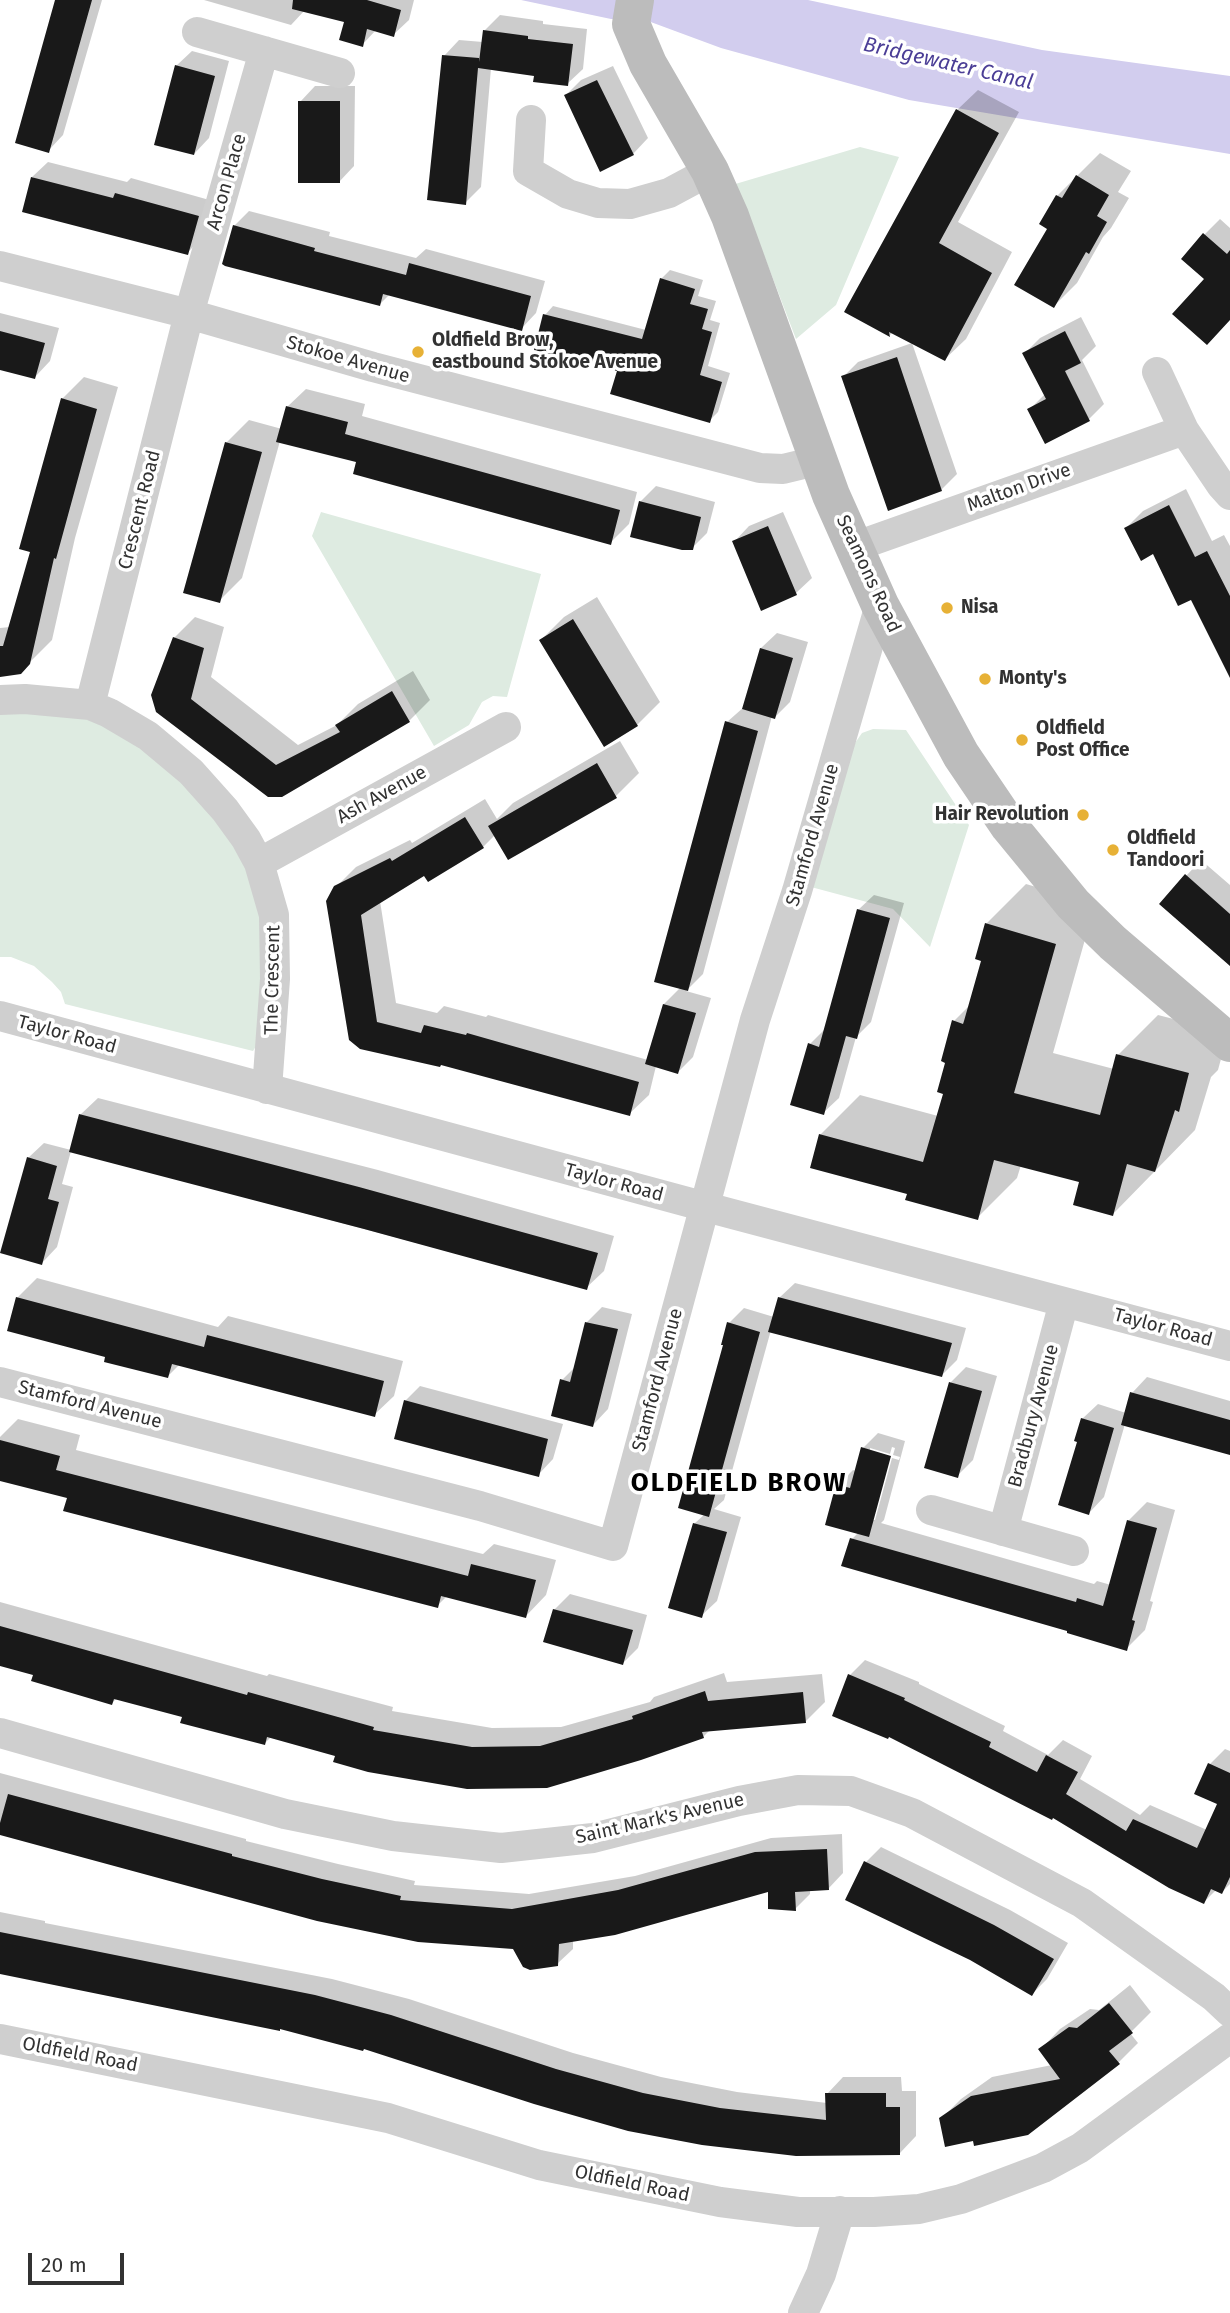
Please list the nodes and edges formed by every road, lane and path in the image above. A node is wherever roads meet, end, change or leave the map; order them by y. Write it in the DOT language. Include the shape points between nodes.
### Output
graph roads {
  1 [pos="633,12"];
  2 [pos="197,32"];
  3 [pos="264,51"];
  4 [pos="340,73"];
  5 [pos="531,120"];
  6 [pos="710,172"];
  7 [pos="0,266"];
  8 [pos="189,314"];
  9 [pos="1157,372"];
  10 [pos="1184,429"];
  11 [pos="818,457"];
  12 [pos="1230,495"];
  13 [pos="854,547"];
  14 [pos="880,605"];
  15 [pos="0,700"];
  16 [pos="90,705"];
  17 [pos="506,727"];
  18 [pos="259,863"];
  19 [pos="2,1027"];
  20 [pos="1230,1043"];
  21 [pos="267,1089"];
  22 [pos="706,1207"];
  23 [pos="1064,1302"];
  24 [pos="1230,1346"];
  25 [pos="0,1382"];
  26 [pos="931,1510"];
  27 [pos="1003,1531"];
  28 [pos="1074,1551"];
  29 [pos="0,1733"];
  30 [pos="1230,2012"];
  31 [pos="1230,2038"];
  32 [pos="0,2039"];
  33 [pos="840,2211"];
  34 [pos="803,2313"];
  1 -- 6 [label="street, Seamons Road" via="648,64"];
  2 -- 3 [label="street"];
  3 -- 4 [label="street"];
  3 -- 8 [label="street, Arcon Place"];
  5 -- 6 [label="street" via="527,182 597,203 630,204 669,193"];
  6 -- 11 [label="street, Seamons Road" via="758,288"];
  7 -- 8 [label="street, Stokoe Avenue"];
  8 -- 11 [label="street, Stokoe Avenue" via="373,368 760,468 783,469"];
  8 -- 16 [label="street, Crescent Road"];
  9 -- 10 [label="street"];
  10 -- 12 [label="street"];
  10 -- 13 [label="street, Malton Drive"];
  11 -- 13 [label="street, Seamons Road"];
  13 -- 14 [label="street, Seamons Road"];
  14 -- 20 [label="street, Seamons Road" via="961,755 1009,826 1073,904"];
  14 -- 22 [label="street, Stamford Avenue" via="755,1020"];
  15 -- 16 [label="street, The Crescent"];
  16 -- 18 [label="street, The Crescent" via="148,736 191,772 225,810"];
  17 -- 18 [label="street, Ash Avenue"];
  18 -- 21 [label="street, The Crescent" via="274,915 275,979"];
  19 -- 21 [label="street, Taylor Road"];
  21 -- 22 [label="street, Taylor Road"];
  22 -- 23 [label="street, Taylor Road"];
  22 -- 25 [label="street, Stamford Avenue" via="613,1546 480,1506"];
  23 -- 24 [label="street, Taylor Road"];
  23 -- 27 [label="street, Bradbury Avenue"];
  26 -- 27 [label="street"];
  27 -- 28 [label="street"];
  29 -- 30 [label="street, Saint Mark's Avenue" via="285,1814 393,1836 501,1848 593,1838 798,1790 850,1791 912,1813 1082,1903"];
  31 -- 33 [label="street, Oldfield Road" via="1080,2148 1043,2168 961,2199 919,2209"];
  32 -- 33 [label="street, Oldfield Road" via="388,2118 539,2165 720,2202 798,2212"];
  33 -- 34 [label="street" via="821,2274"];
}
